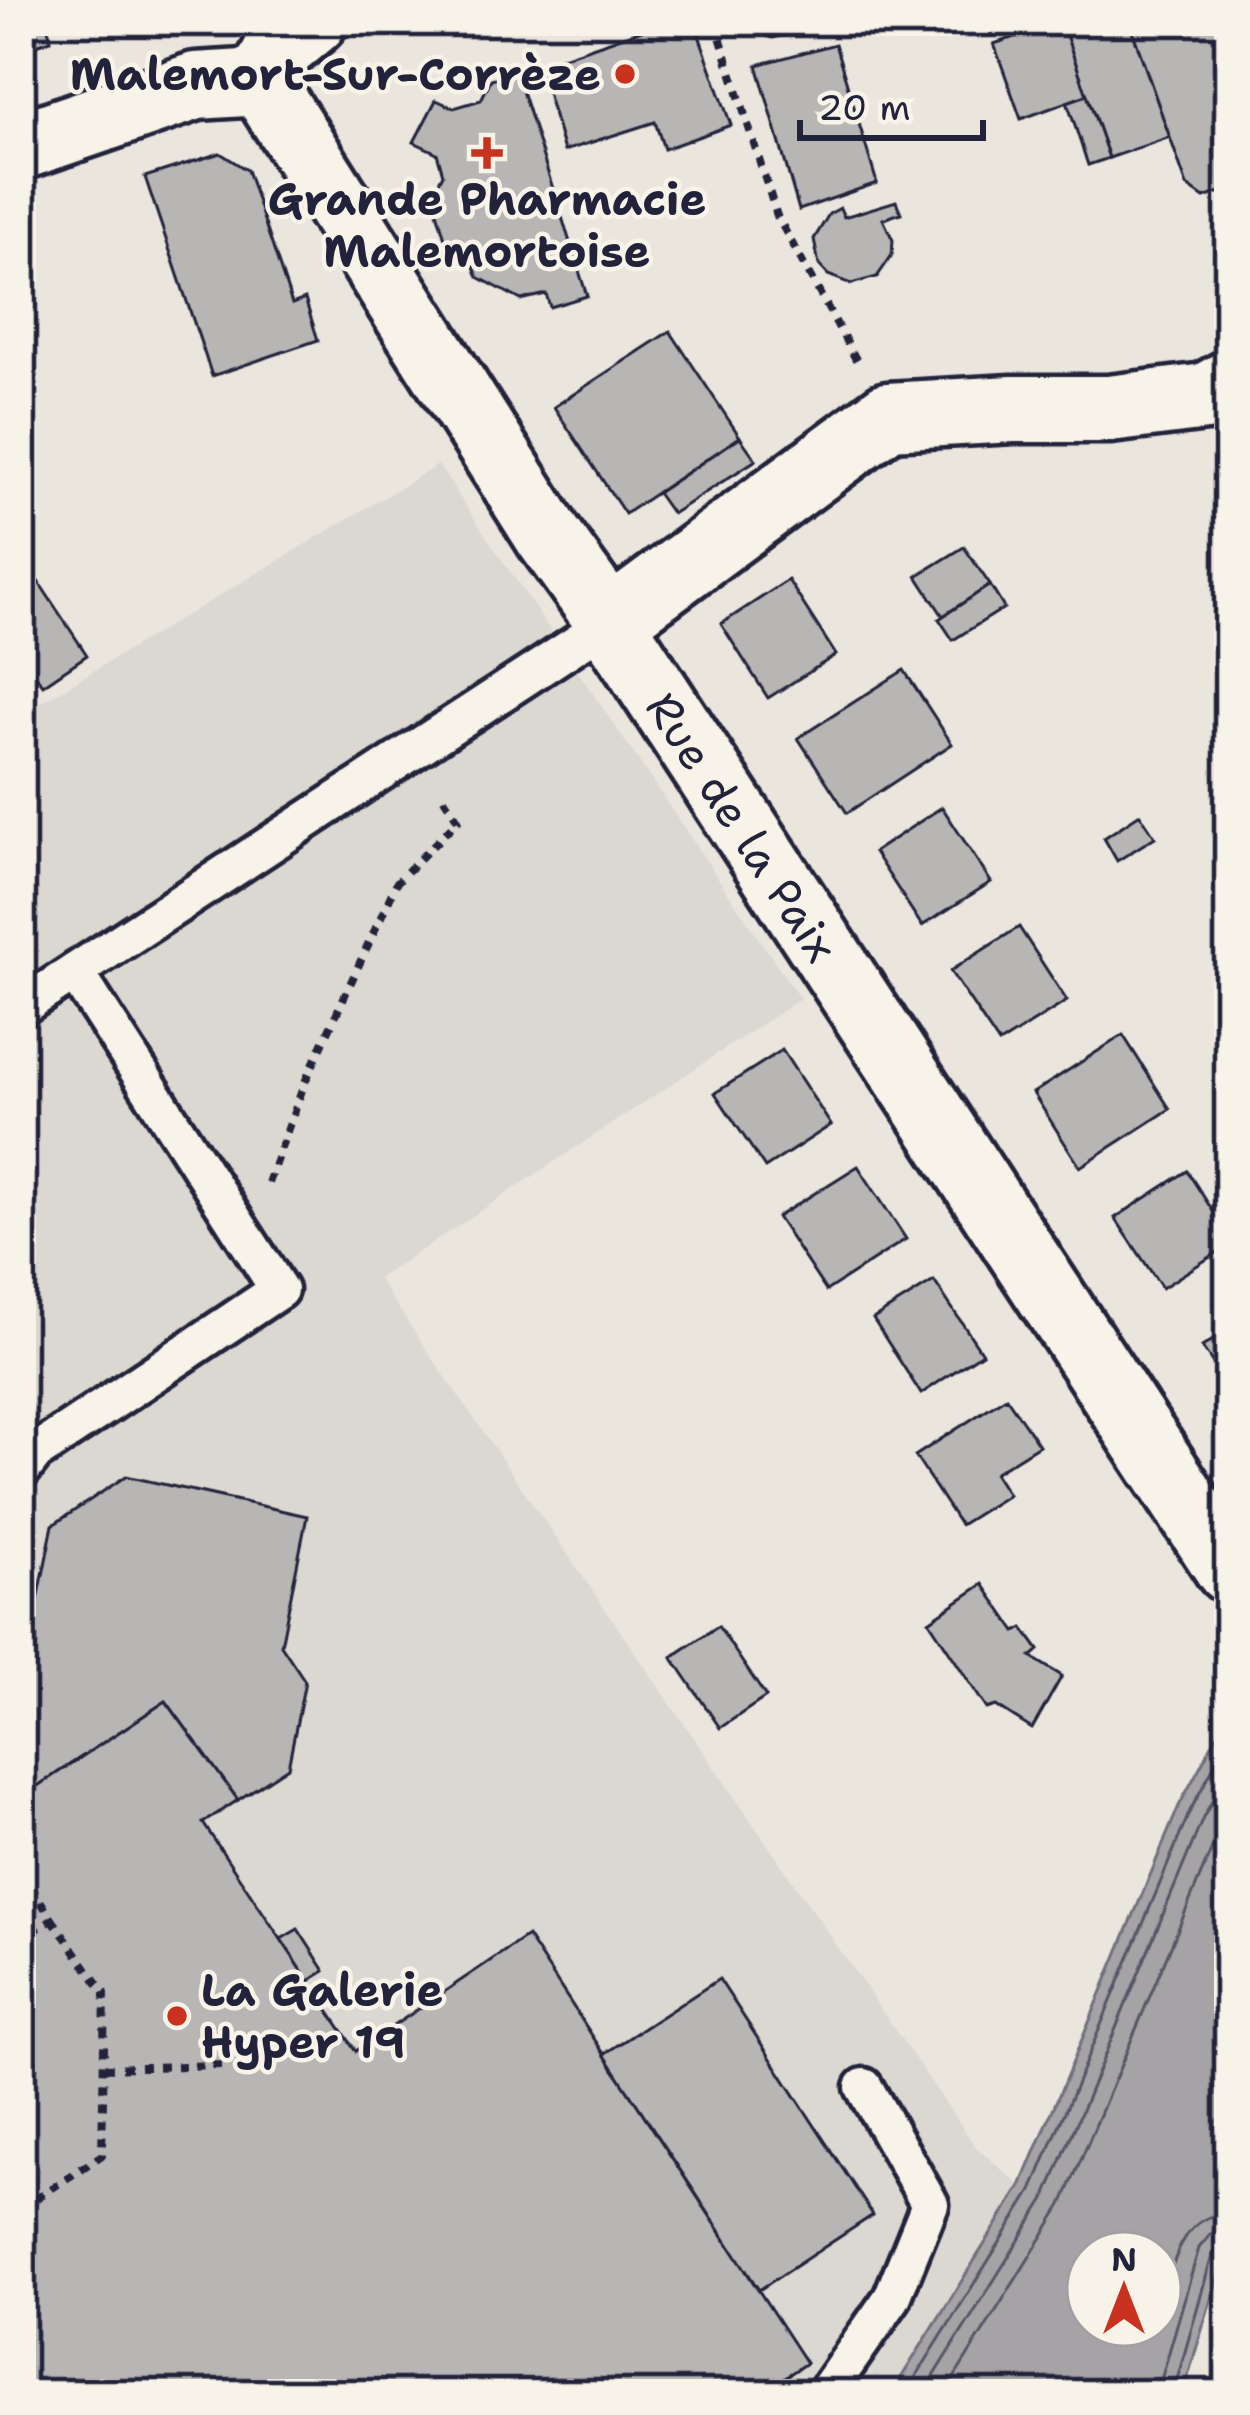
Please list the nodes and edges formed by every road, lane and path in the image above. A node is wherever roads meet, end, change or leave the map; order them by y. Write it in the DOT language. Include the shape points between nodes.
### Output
graph roads {
  1 [pos="313,21"];
  2 [pos="715,21"];
  3 [pos="261,82"];
  4 [pos="21,146"];
  5 [pos="1229,384"];
  6 [pos="888,416"];
  7 [pos="610,622"];
  8 [pos="425,743"];
  9 [pos="75,972"];
  10 [pos="21,1007"];
  11 [pos="247,1240"];
  12 [pos="21,1471"];
  13 [pos="1229,1569"];
  14 [pos="21,1871"];
  15 [pos="52,1919"];
  16 [pos="21,1939"];
  17 [pos="226,2065"];
  18 [pos="104,2068"];
  19 [pos="864,2087"];
  20 [pos="21,2209"];
  21 [pos="825,2394"];
  1 -- 3 [label="street" via="277,51"];
  2 -- 6 [label="path" via="777,216"];
  3 -- 4 [label="street" via="196,86"];
  3 -- 7 [label="street, Rue de la Paix"];
  5 -- 6 [label="street" via="1206,397 1109,409"];
  6 -- 7 [label="street"];
  7 -- 8 [label="lane"];
  7 -- 13 [label="street, Rue de la Paix"];
  8 -- 9 [label="lane"];
  8 -- 11 [label="path" via="422,762 458,820 398,882 305,1082"];
  9 -- 10 [label="lane"];
  9 -- 11 [label="lane"];
  11 -- 12 [label="lane" via="279,1290 35,1453"];
  14 -- 15 [label="path"];
  15 -- 16 [label="path"];
  15 -- 18 [label="path" via="105,1994"];
  17 -- 18 [label="path"];
  18 -- 20 [label="path" via="102,2155"];
  19 -- 21 [label="lane" via="930,2204 892,2298"];
}
